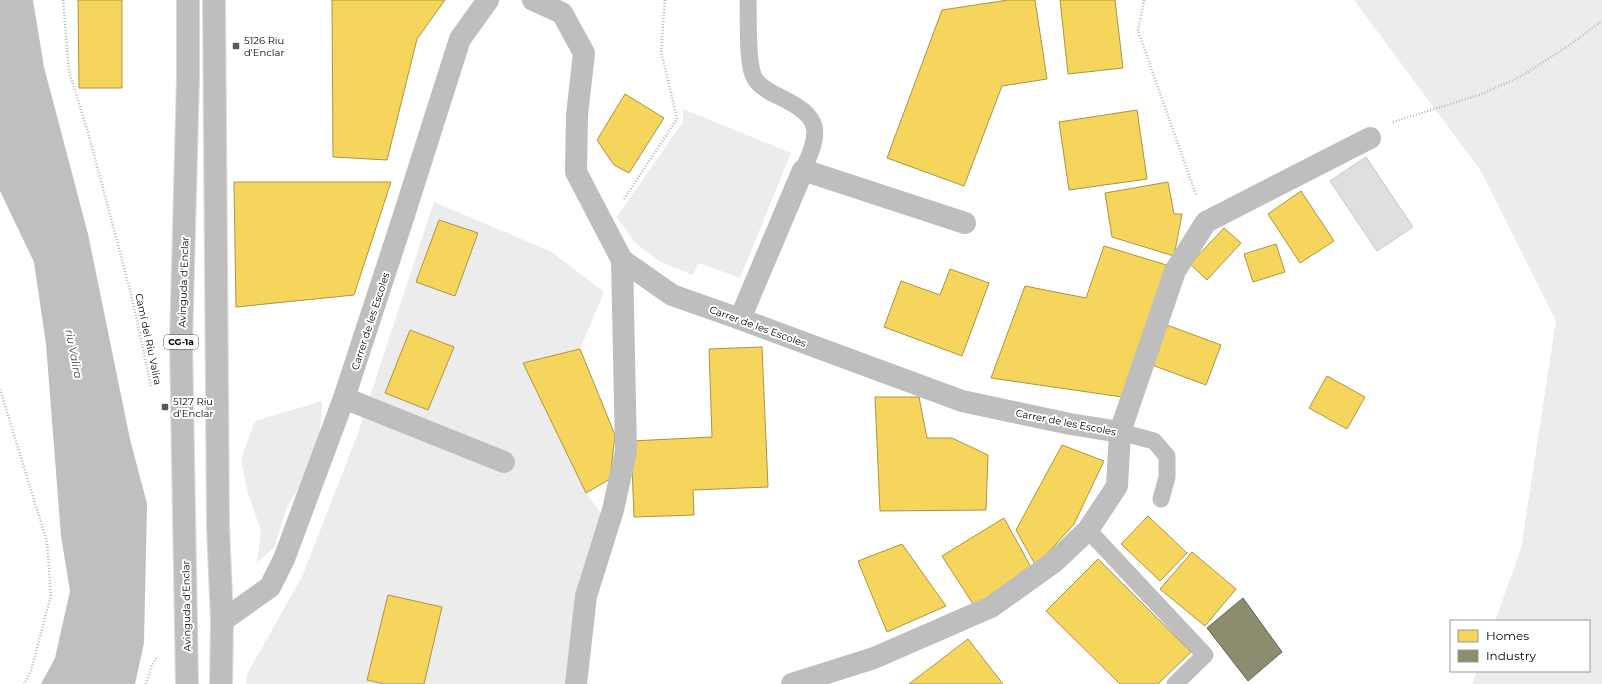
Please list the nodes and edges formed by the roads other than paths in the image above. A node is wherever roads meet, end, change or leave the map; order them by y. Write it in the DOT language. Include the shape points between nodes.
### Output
graph roads {
  1 [pos="188,0"];
  2 [pos="214,0"];
  3 [pos="488,0"];
  4 [pos="533,0"];
  5 [pos="748,0"];
  6 [pos="1370,138"];
  7 [pos="803,170"];
  8 [pos="965,223"];
  9 [pos="622,260"];
  10 [pos="740,319"];
  11 [pos="344,398"];
  12 [pos="1120,432"];
  13 [pos="504,462"];
  14 [pos="1161,498"];
  15 [pos="1088,530"];
  16 [pos="222,622"];
  17 [pos="187,684"];
  18 [pos="221,684"];
  19 [pos="576,684"];
  20 [pos="792,684"];
  21 [pos="1175,684"];
  1 -- 17 [label="street, Avinguda d'Enclar / CG-1a" via="181,343"];
  2 -- 16 [label="street" via="218,526"];
  3 -- 11 [label="street, Carrer de les Escoles" via="460,39"];
  4 -- 9 [label="street, Carrer de les Escoles" via="562,13 584,53 577,116 576,172"];
  5 -- 7 [label="lane" via="750,61 755,79 768,91 808,114 816,131 812,150"];
  6 -- 12 [label="street" via="1206,222 1175,270"];
  7 -- 8 [label="street"];
  7 -- 10 [label="street"];
  9 -- 10 [label="street, Carrer de les Escoles" via="672,295"];
  9 -- 19 [label="street, Carrer de les Escoles" via="626,451 613,510 586,596"];
  10 -- 12 [label="street, Carrer de les Escoles" via="962,401"];
  11 -- 13 [label="street"];
  11 -- 16 [label="street, Carrer de les Escoles" via="284,559 270,587"];
  12 -- 14 [label="lane" via="1154,441 1167,456 1167,477"];
  12 -- 15 [label="street, Carrer de les Escoles" via="1117,486"];
  15 -- 20 [label="street, Carrer de les Escoles" via="1054,562 991,607 874,658"];
  15 -- 21 [label="lane" via="1205,654"];
  16 -- 18 [label="street"];
}
